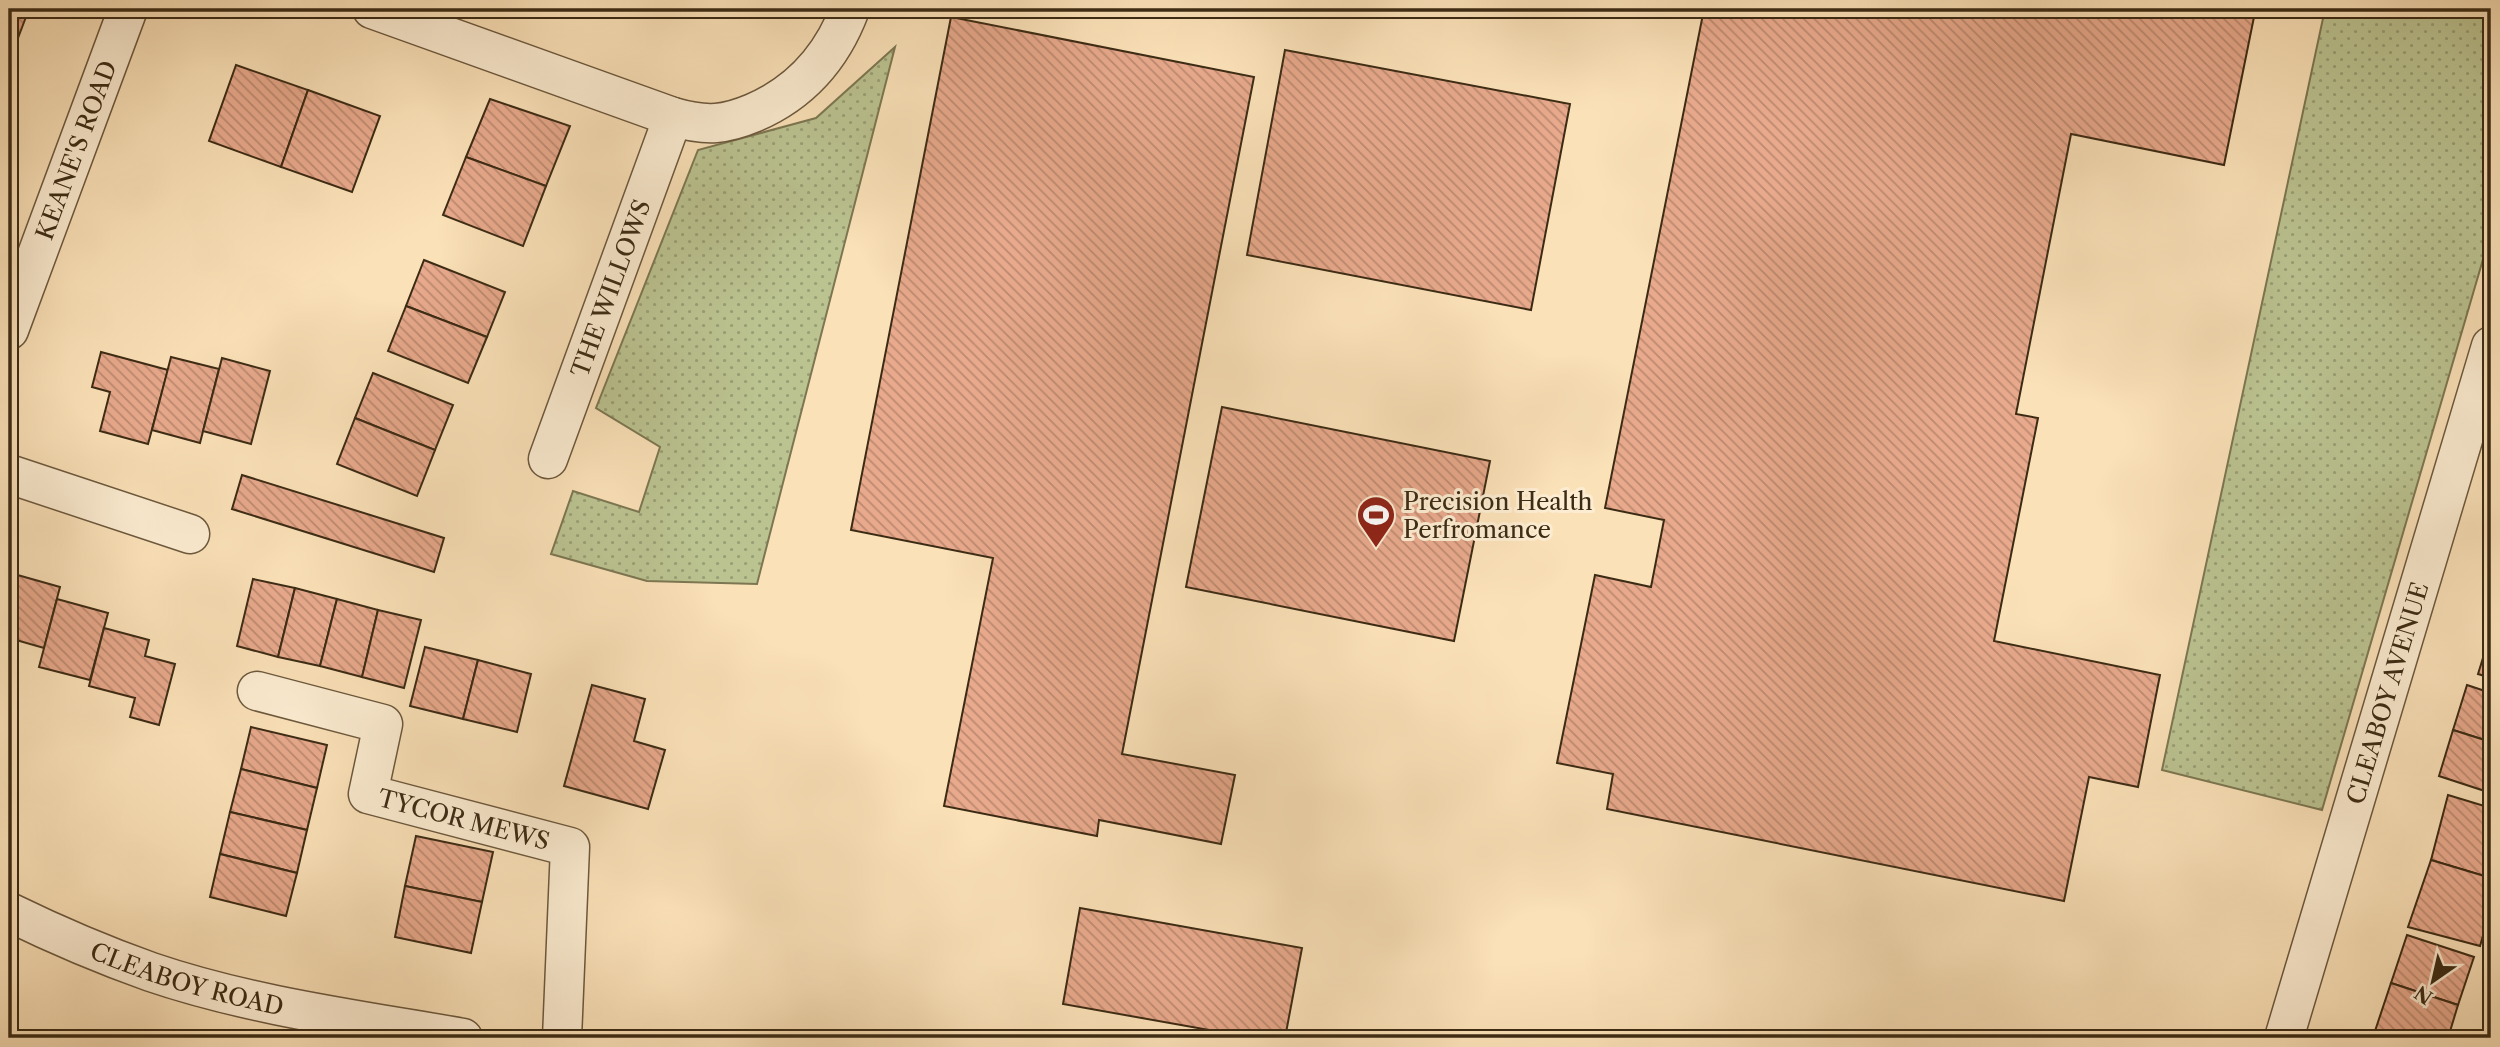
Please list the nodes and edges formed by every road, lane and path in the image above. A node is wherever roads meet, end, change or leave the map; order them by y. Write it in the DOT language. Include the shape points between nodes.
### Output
graph roads {
  1 [pos="128,9"];
  2 [pos="372,9"];
  3 [pos="850,9"];
  4 [pos="673,117"];
  5 [pos="9,330"];
  6 [pos="2491,346"];
  7 [pos="548,459"];
  8 [pos="9,474"];
  9 [pos="190,534"];
  10 [pos="257,691"];
  11 [pos="19,914"];
  12 [pos="464,1038"];
  13 [pos="562,1038"];
  14 [pos="2284,1038"];
  1 -- 5 [label="street, KEANE'S ROAD"];
  2 -- 4 [label="street"];
  3 -- 4 [label="street" via="830,51 803,83 783,98 717,123"];
  4 -- 7 [label="street, THE WILLOWS"];
  6 -- 14 [label="street, CLEABOY AVENUE"];
  8 -- 9 [label="street"];
  10 -- 13 [label="street, TYCOR MEWS" via="383,723 368,794 570,847"];
  11 -- 12 [label="street, CLEABOY ROAD" via="151,972 224,992"];
}
